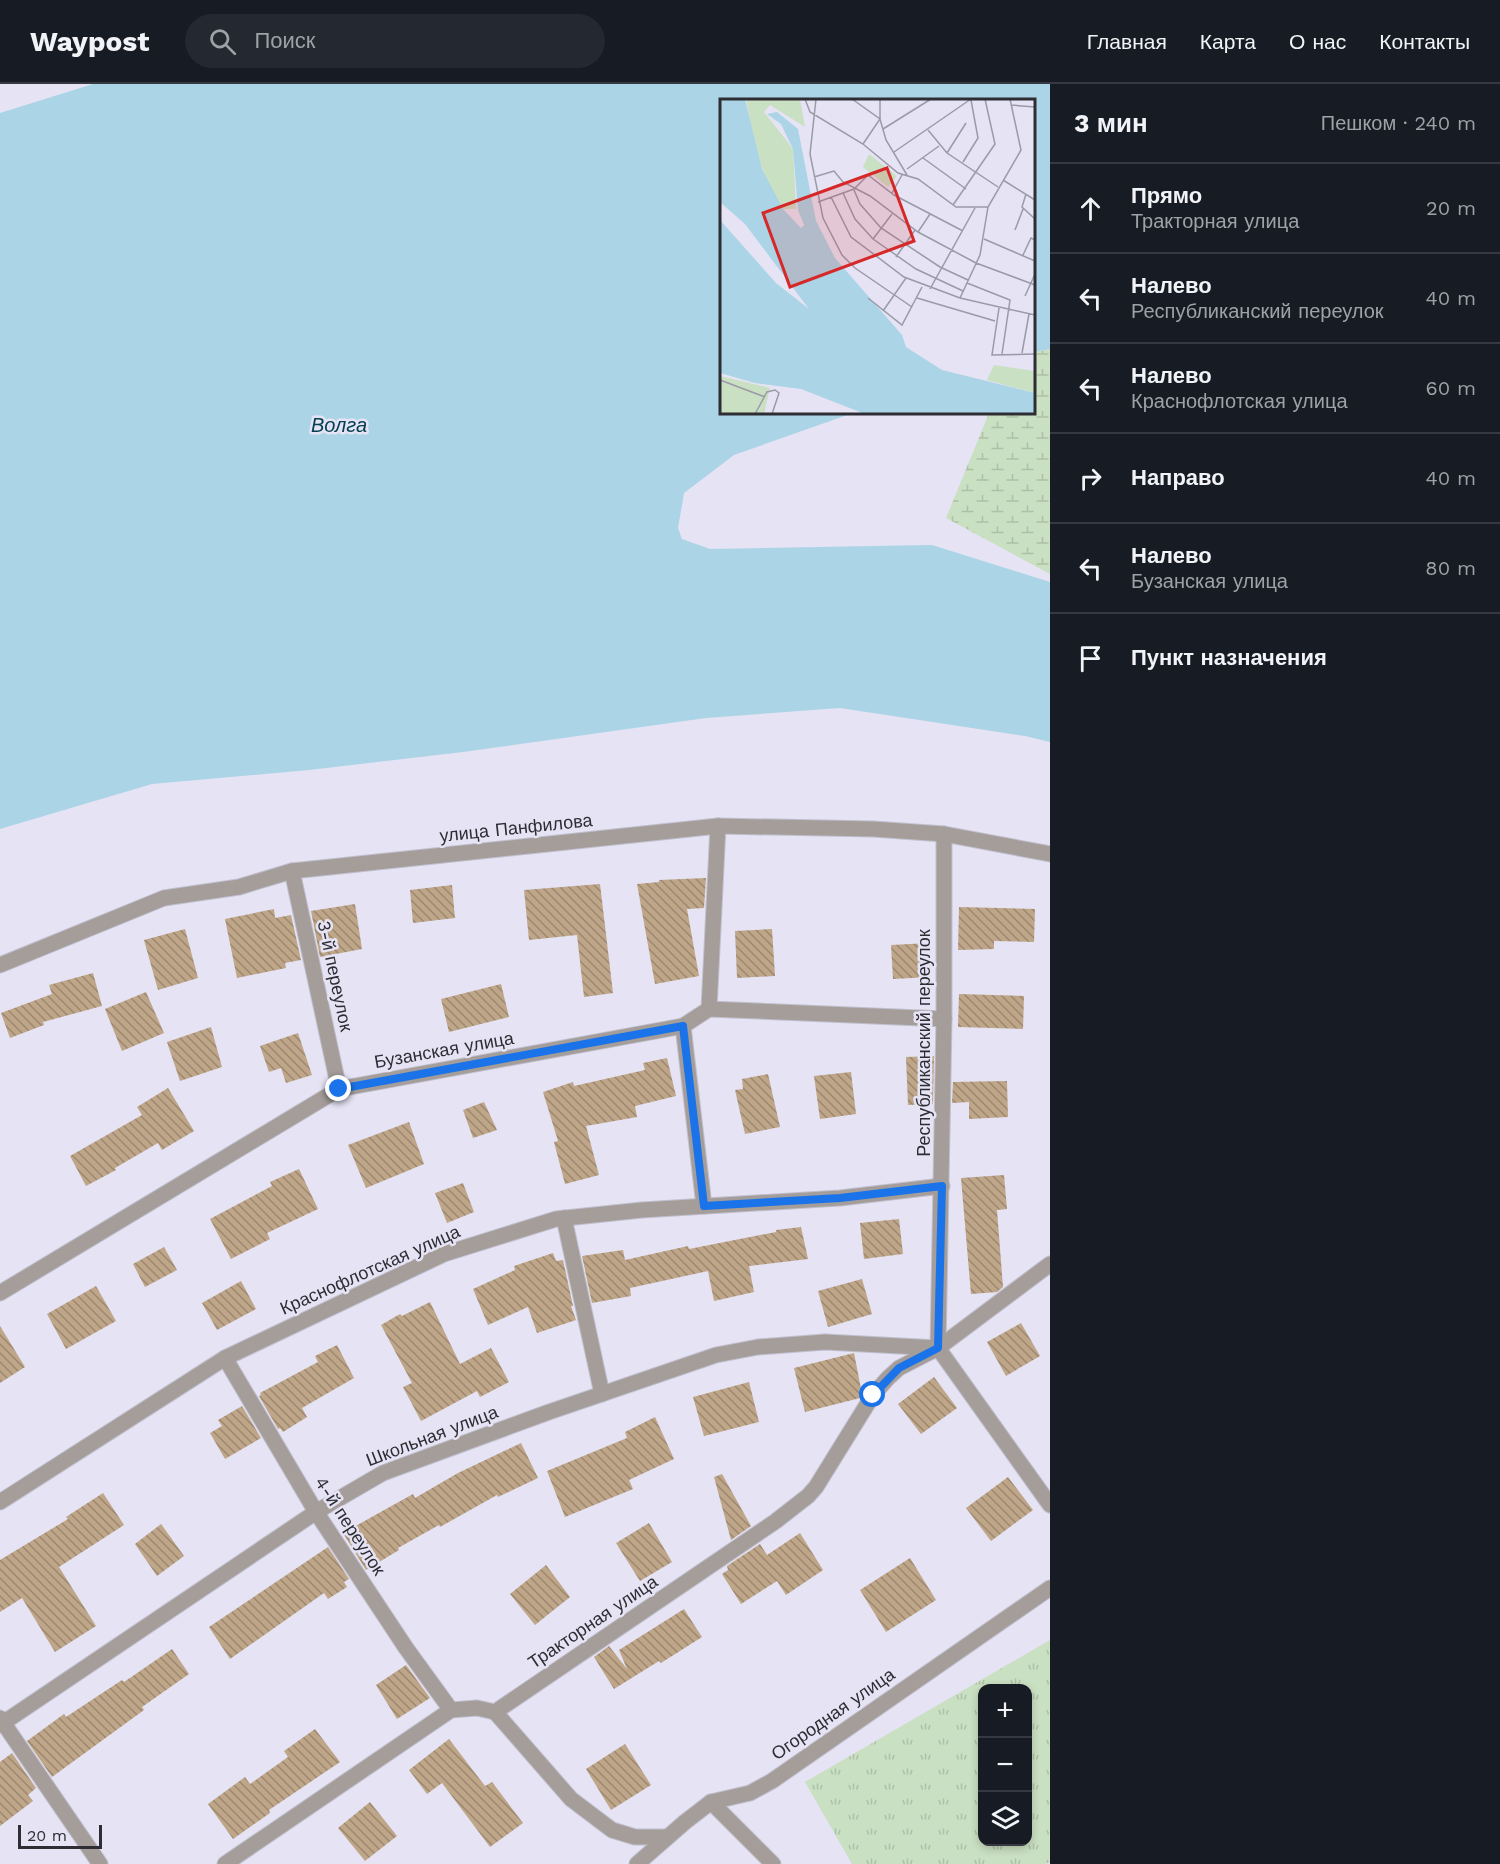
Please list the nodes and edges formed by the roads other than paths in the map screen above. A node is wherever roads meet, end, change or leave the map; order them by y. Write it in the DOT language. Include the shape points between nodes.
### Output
graph roads {
  1 [pos="718,826"];
  2 [pos="944,834"];
  3 [pos="1050,854"];
  4 [pos="292,871"];
  5 [pos="0,965"];
  6 [pos="709,1009"];
  7 [pos="944,1019"];
  8 [pos="683,1026"];
  9 [pos="339,1089"];
  10 [pos="942,1186"];
  11 [pos="704,1206"];
  12 [pos="564,1218"];
  13 [pos="1050,1263"];
  14 [pos="0,1293"];
  15 [pos="938,1348"];
  16 [pos="225,1358"];
  17 [pos="602,1394"];
  18 [pos="0,1502"];
  19 [pos="1050,1505"];
  20 [pos="315,1512"];
  21 [pos="1050,1588"];
  22 [pos="451,1710"];
  23 [pos="495,1712"];
  24 [pos="1,1722"];
  25 [pos="711,1802"];
  26 [pos="667,1837"];
  27 [pos="100,1864"];
  28 [pos="225,1864"];
  29 [pos="637,1864"];
  30 [pos="773,1864"];
  1 -- 2 [label="street, улица Панфилова"];
  1 -- 4 [label="street, улица Панфилова"];
  1 -- 6 [label="street"];
  2 -- 3 [label="street, улица Панфилова"];
  2 -- 7 [label="street, Республиканский переулок"];
  4 -- 5 [label="street, улица Панфилова" via="239,887 164,898"];
  4 -- 9 [label="street, 3-й переулок"];
  6 -- 7 [label="street"];
  6 -- 8 [label="street, Бузанская улица"];
  7 -- 10 [label="street, Республиканский переулок"];
  8 -- 9 [label="street, Бузанская улица"];
  8 -- 11 [label="street"];
  9 -- 14 [label="street, Бузанская улица"];
  10 -- 11 [label="street, Краснофлотская улица" via="840,1198"];
  10 -- 15 [label="street, Республиканский переулок"];
  11 -- 12 [label="street, Краснофлотская улица"];
  12 -- 16 [label="street, Краснофлотская улица" via="444,1254"];
  12 -- 17 [label="street"];
  13 -- 15 [label="street, Тракторная улица"];
  15 -- 17 [label="street, Школьная улица" via="825,1342 758,1347 716,1355"];
  15 -- 19 [label="street"];
  15 -- 23 [label="street, Тракторная улица" via="899,1368 873,1395 808,1496"];
  16 -- 18 [label="street, Краснофлотская улица"];
  16 -- 20 [label="street, 4-й переулок"];
  17 -- 20 [label="street, Школьная улица" via="383,1473"];
  20 -- 22 [label="street, 4-й переулок"];
  20 -- 24 [label="street, Школьная улица"];
  21 -- 25 [label="street, Огородная улица" via="772,1780 750,1792"];
  22 -- 23 [label="street" via="477,1708"];
  22 -- 28 [label="street"];
  23 -- 26 [label="street" via="571,1799 612,1830 635,1838"];
  24 -- 27 [label="street"];
  25 -- 26 [label="street, Огородная улица"];
  25 -- 30 [label="street"];
  26 -- 29 [label="street, Огородная улица"];
}
